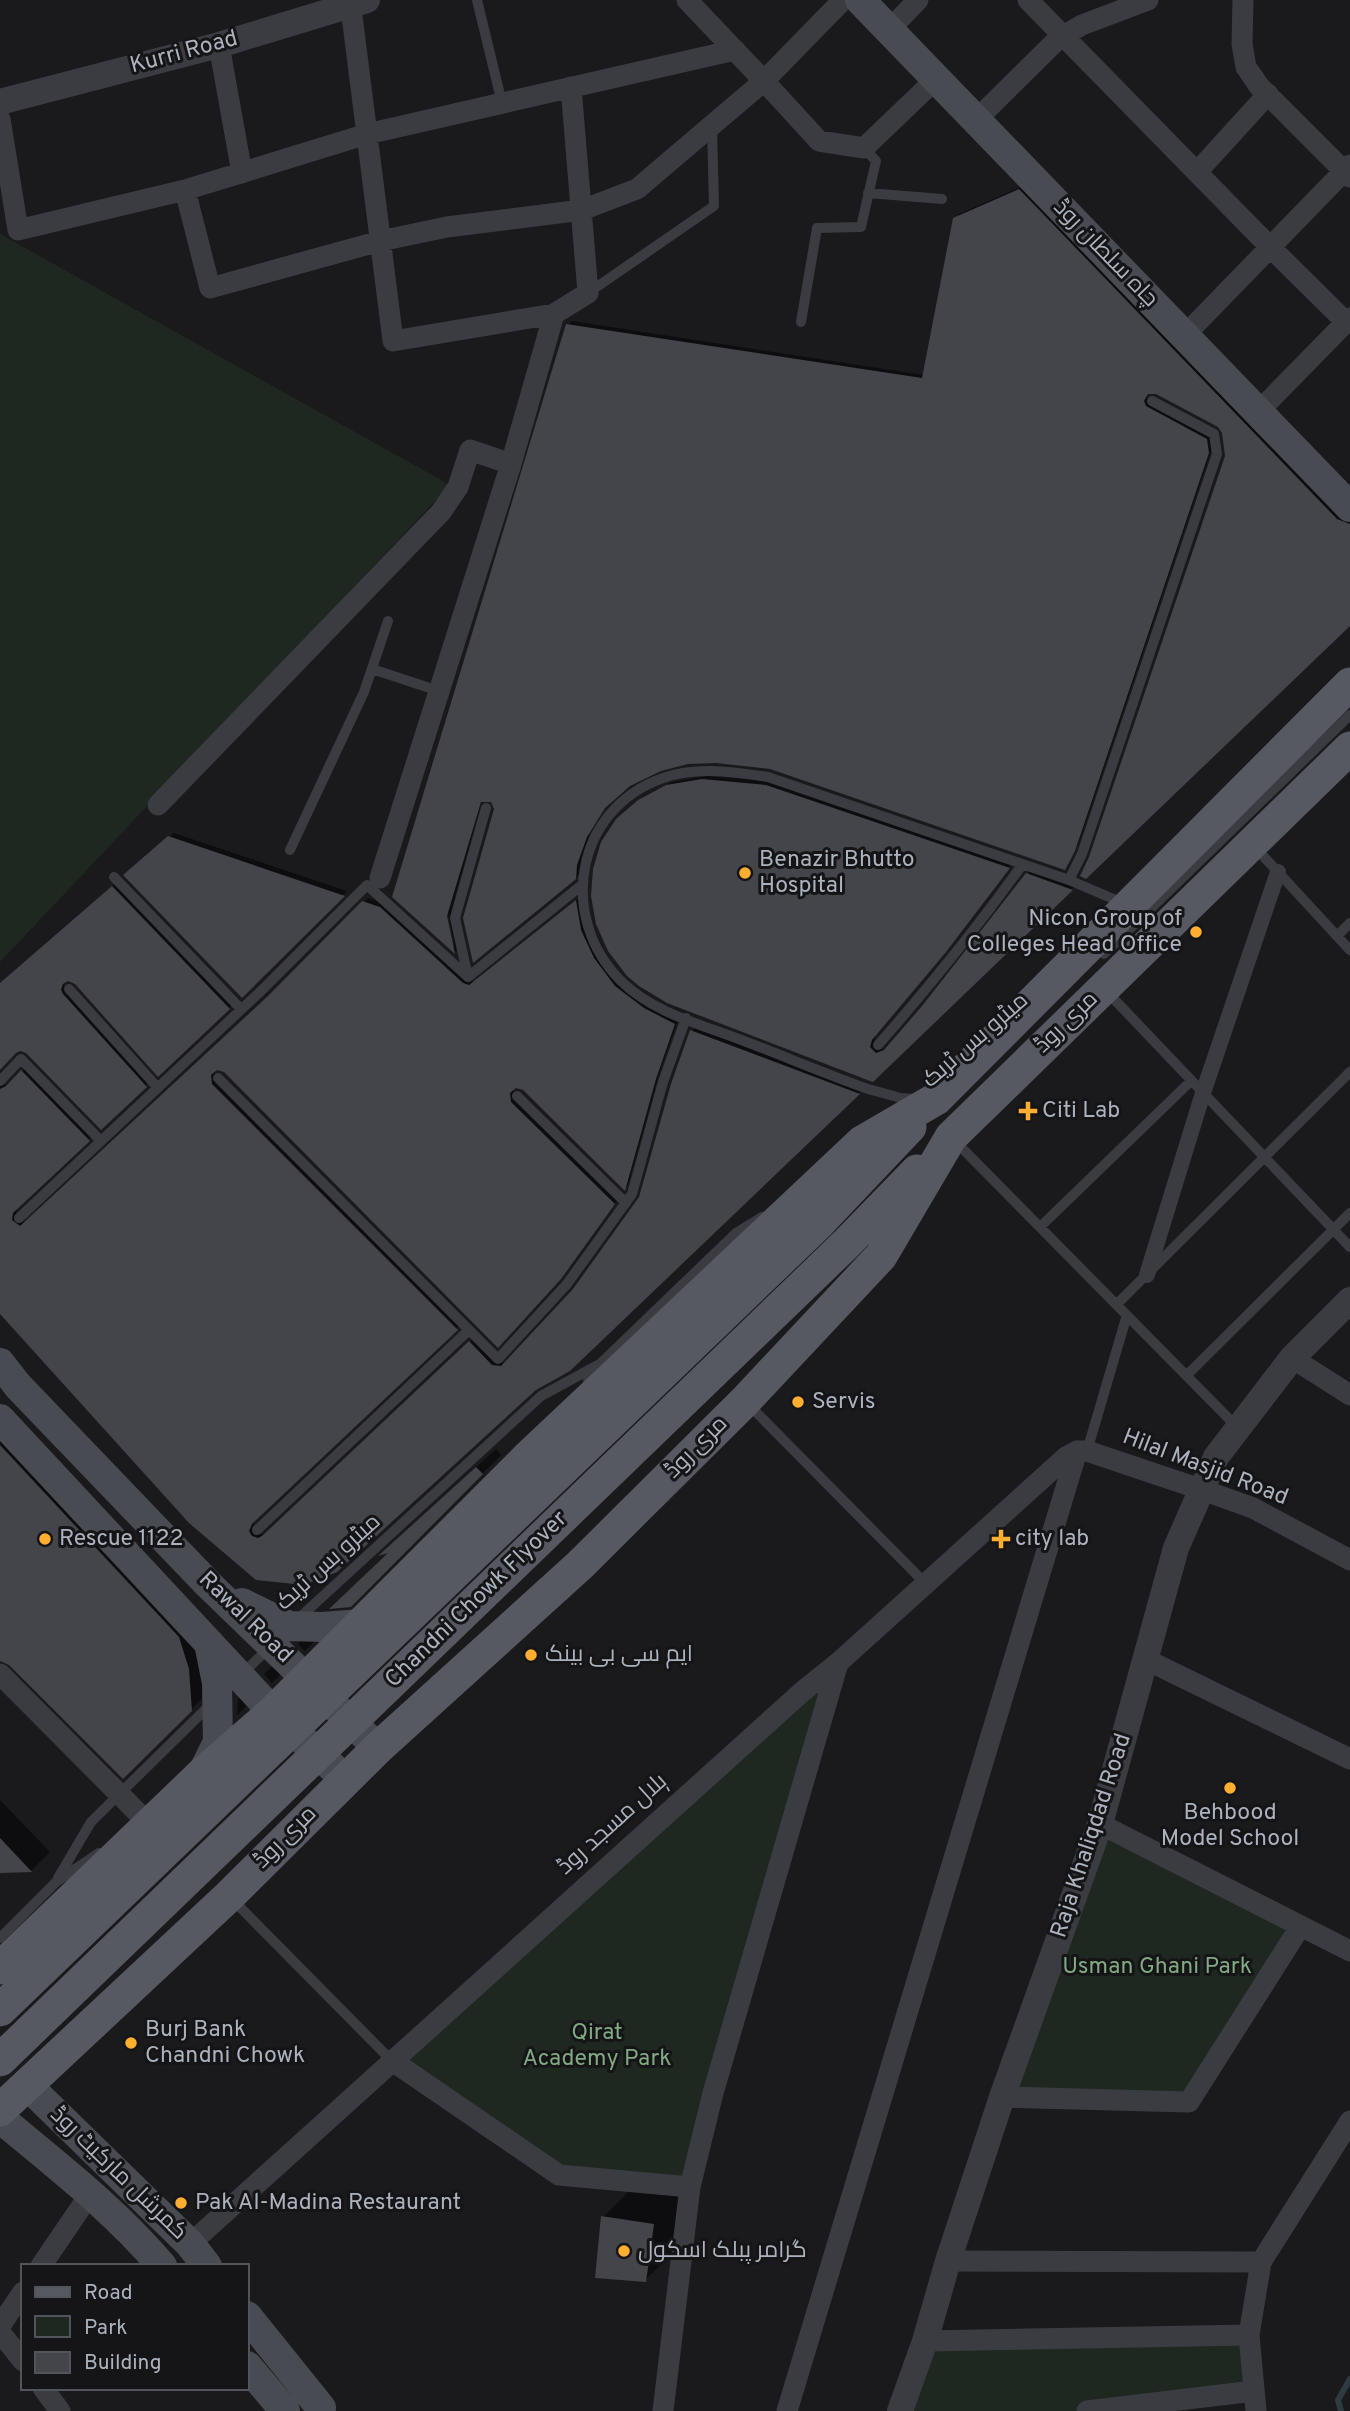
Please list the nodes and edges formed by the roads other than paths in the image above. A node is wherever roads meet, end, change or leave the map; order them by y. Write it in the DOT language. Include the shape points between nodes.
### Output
graph roads {
  1 [pos="477,0"];
  2 [pos="687,0"];
  3 [pos="843,0"];
  4 [pos="860,0"];
  5 [pos="918,0"];
  6 [pos="1028,0"];
  7 [pos="1148,0"];
  8 [pos="1243,0"];
  9 [pos="356,2"];
  10 [pos="889,30"];
  11 [pos="1064,36"];
  12 [pos="219,45"];
  13 [pos="735,50"];
  14 [pos="936,79"];
  15 [pos="764,81"];
  16 [pos="571,88"];
  17 [pos="1268,94"];
  18 [pos="0,102"];
  19 [pos="502,103"];
  20 [pos="0,119"];
  21 [pos="976,120"];
  22 [pos="712,125"];
  23 [pos="367,134"];
  24 [pos="864,148"];
  25 [pos="1348,171"];
  26 [pos="1197,172"];
  27 [pos="242,173"];
  28 [pos="185,190"];
  29 [pos="868,193"];
  30 [pos="942,199"];
  31 [pos="582,210"];
  32 [pos="380,241"];
  33 [pos="1270,247"];
  34 [pos="588,293"];
  35 [pos="554,314"];
  36 [pos="1348,320"];
  37 [pos="801,322"];
  38 [pos="1184,336"];
  39 [pos="1152,401"];
  40 [pos="1258,412"];
  41 [pos="511,464"];
  42 [pos="1350,508"];
  43 [pos="388,621"];
  44 [pos="372,669"];
  45 [pos="1350,684"];
  46 [pos="439,691"];
  47 [pos="1350,715"];
  48 [pos="1350,748"];
  49 [pos="158,805"];
  50 [pos="486,808"];
  51 [pos="290,849"];
  52 [pos="1264,857"];
  53 [pos="1022,865"];
  54 [pos="1278,872"];
  55 [pos="114,877"];
  56 [pos="380,878"];
  57 [pos="1069,880"];
  58 [pos="583,884"];
  59 [pos="1128,905"];
  60 [pos="1350,923"];
  61 [pos="1337,936"];
  62 [pos="1350,950"];
  63 [pos="1093,964"];
  64 [pos="468,977"];
  65 [pos="69,989"];
  66 [pos="1112,997"];
  67 [pos="241,1009"];
  68 [pos="686,1018"];
  69 [pos="878,1045"];
  70 [pos="1003,1048"];
  71 [pos="1350,1072"];
  72 [pos="218,1078"];
  73 [pos="0,1081"];
  74 [pos="1191,1081"];
  75 [pos="158,1087"];
  76 [pos="1203,1093"];
  77 [pos="517,1096"];
  78 [pos="936,1099"];
  79 [pos="951,1137"];
  80 [pos="101,1141"];
  81 [pos="1264,1157"];
  82 [pos="626,1203"];
  83 [pos="1350,1213"];
  84 [pos="19,1218"];
  85 [pos="1040,1227"];
  86 [pos="1333,1229"];
  87 [pos="1350,1247"];
  88 [pos="1147,1275"];
  89 [pos="1350,1300"];
  90 [pos="1117,1304"];
  91 [pos="1128,1315"];
  92 [pos="469,1330"];
  93 [pos="1293,1358"];
  94 [pos="0,1363"];
  95 [pos="601,1363"];
  96 [pos="1187,1375"];
  97 [pos="1350,1395"];
  98 [pos="745,1401"];
  99 [pos="0,1419"];
  100 [pos="1238,1428"];
  101 [pos="1082,1451"];
  102 [pos="1200,1489"];
  103 [pos="257,1530"];
  104 [pos="418,1550"];
  105 [pos="1350,1560"];
  106 [pos="925,1583"];
  107 [pos="208,1584"];
  108 [pos="356,1619"];
  109 [pos="321,1642"];
  110 [pos="209,1643"];
  111 [pos="1147,1660"];
  112 [pos="838,1663"];
  113 [pos="298,1673"];
  114 [pos="0,1674"];
  115 [pos="268,1703"];
  116 [pos="237,1728"];
  117 [pos="378,1748"];
  118 [pos="1350,1759"];
  119 [pos="203,1773"];
  120 [pos="345,1779"];
  121 [pos="149,1824"];
  122 [pos="1100,1824"];
  123 [pos="55,1882"];
  124 [pos="229,1896"];
  125 [pos="1300,1927"];
  126 [pos="0,1938"];
  127 [pos="1350,1951"];
  128 [pos="0,1968"];
  129 [pos="0,2010"];
  130 [pos="0,2060"];
  131 [pos="391,2060"];
  132 [pos="27,2085"];
  133 [pos="1002,2097"];
  134 [pos="0,2110"];
  135 [pos="0,2119"];
  136 [pos="1350,2121"];
  137 [pos="690,2186"];
  138 [pos="90,2194"];
  139 [pos="198,2255"];
  140 [pos="948,2261"];
  141 [pos="1261,2262"];
  142 [pos="42,2264"];
  143 [pos="160,2264"];
  144 [pos="21,2295"];
  145 [pos="248,2317"];
  146 [pos="0,2326"];
  147 [pos="0,2332"];
  148 [pos="1249,2335"];
  149 [pos="925,2340"];
  150 [pos="21,2358"];
  151 [pos="248,2367"];
  152 [pos="44,2390"];
  153 [pos="1255,2401"];
  154 [pos="326,2410"];
  155 [pos="60,2411"];
  156 [pos="285,2411"];
  157 [pos="663,2411"];
  158 [pos="787,2411"];
  159 [pos="900,2411"];
  160 [pos="1087,2411"];
  1 -- 19 [label="lane"];
  2 -- 13 [label="street"];
  3 -- 15 [label="street"];
  4 -- 10 [label="main road, چاہ سلطان روڈ"];
  5 -- 10 [label="street"];
  6 -- 11 [label="street"];
  7 -- 11 [label="street"];
  8 -- 17 [label="street" via="1242,44 1247,67"];
  9 -- 12 [label="street, Kurri Road"];
  9 -- 23 [label="street"];
  10 -- 14 [label="main road, چاہ سلطان روڈ"];
  11 -- 21 [label="street"];
  11 -- 26 [label="street"];
  12 -- 18 [label="street, Kurri Road"];
  12 -- 27 [label="street"];
  13 -- 15 [label="street"];
  13 -- 16 [label="street"];
  14 -- 21 [label="main road, چاہ سلطان روڈ"];
  14 -- 24 [label="street"];
  15 -- 22 [label="street"];
  15 -- 24 [label="street" via="820,141"];
  16 -- 19 [label="street"];
  16 -- 31 [label="street"];
  17 -- 25 [label="street"];
  17 -- 26 [label="street"];
  19 -- 23 [label="street"];
  20 -- 28 [label="street" via="18,230"];
  21 -- 38 [label="main road, چاہ سلطان روڈ"];
  22 -- 31 [label="street" via="637,189"];
  22 -- 34 [label="lane" via="714,206"];
  23 -- 27 [label="street"];
  23 -- 32 [label="street"];
  24 -- 29 [label="lane" via="876,161"];
  25 -- 33 [label="street"];
  26 -- 33 [label="street"];
  27 -- 28 [label="street"];
  28 -- 32 [label="street" via="210,288"];
  29 -- 30 [label="lane"];
  29 -- 37 [label="lane" via="861,227 817,228"];
  31 -- 32 [label="street"];
  31 -- 34 [label="street"];
  32 -- 35 [label="street" via="393,341"];
  33 -- 36 [label="street"];
  33 -- 38 [label="street"];
  34 -- 35 [label="street"];
  35 -- 41 [label="street"];
  36 -- 40 [label="street"];
  38 -- 40 [label="main road, چاہ سلطان روڈ"];
  39 -- 57 [label="lane" via="1214,435 1217,454"];
  40 -- 42 [label="main road, چاہ سلطان روڈ"];
  41 -- 46 [label="street"];
  41 -- 49 [label="street" via="470,450 458,487 441,512"];
  43 -- 44 [label="lane"];
  44 -- 46 [label="lane"];
  44 -- 51 [label="lane"];
  45 -- 59 [label="main road, مری روڈ"];
  46 -- 56 [label="street"];
  47 -- 63 [label="lane"];
  48 -- 79 [label="main road, مری روڈ"];
  50 -- 64 [label="lane" via="455,918"];
  52 -- 54 [label="lane"];
  53 -- 57 [label="lane"];
  53 -- 58 [label="lane" via="768,777 686,772 646,785 614,810 592,844"];
  53 -- 69 [label="lane" via="979,925"];
  54 -- 61 [label="lane"];
  54 -- 76 [label="street"];
  55 -- 67 [label="lane"];
  57 -- 59 [label="lane"];
  58 -- 64 [label="lane"];
  58 -- 68 [label="lane" via="589,933 605,963 645,999"];
  59 -- 78 [label="main road, مری روڈ"];
  60 -- 61 [label="lane"];
  61 -- 62 [label="lane"];
  64 -- 67 [label="lane" via="368,885"];
  65 -- 75 [label="lane"];
  66 -- 74 [label="lane"];
  67 -- 75 [label="lane"];
  68 -- 78 [label="lane" via="868,1089 901,1098"];
  68 -- 82 [label="lane"];
  70 -- 95 [label="lane, میٹرو بس ٹریک" via="944,1098 861,1157 736,1233"];
  71 -- 81 [label="lane"];
  72 -- 92 [label="lane"];
  73 -- 80 [label="lane" via="21,1059"];
  74 -- 76 [label="lane"];
  74 -- 85 [label="lane"];
  75 -- 80 [label="lane"];
  76 -- 81 [label="lane"];
  76 -- 88 [label="street"];
  77 -- 82 [label="lane"];
  78 -- 108 [label="main road, مری روڈ" via="862,1143"];
  78 -- 129 [label="main road, Chandni Chowk Flyover" via="820,1222"];
  79 -- 85 [label="lane"];
  79 -- 98 [label="main road, مری روڈ" via="881,1256"];
  79 -- 130 [label="main road, Chandni Chowk Flyover" via="846,1244"];
  80 -- 84 [label="lane"];
  81 -- 86 [label="lane"];
  81 -- 88 [label="lane"];
  82 -- 92 [label="lane" via="567,1284 498,1359"];
  83 -- 86 [label="lane"];
  85 -- 90 [label="lane"];
  86 -- 87 [label="lane"];
  86 -- 96 [label="lane"];
  88 -- 90 [label="lane"];
  89 -- 93 [label="street, Raja Khaliqdad Road"];
  90 -- 91 [label="lane"];
  91 -- 96 [label="lane"];
  91 -- 101 [label="lane"];
  92 -- 103 [label="lane"];
  93 -- 97 [label="street"];
  93 -- 100 [label="street, Raja Khaliqdad Road"];
  94 -- 107 [label="main road, Rawal Road"];
  95 -- 104 [label="lane, میٹرو بس ٹریک" via="556,1423"];
  95 -- 123 [label="lane, میٹرو بس ٹریک" via="541,1396 319,1599 91,1822"];
  96 -- 100 [label="lane"];
  98 -- 106 [label="lane"];
  98 -- 117 [label="main road, مری روڈ" via="580,1565"];
  99 -- 110 [label="main road, Rawal Road"];
  100 -- 102 [label="street, Raja Khaliqdad Road"];
  101 -- 102 [label="street, Hilal Masjid Road"];
  101 -- 106 [label="street, ہلال مسجد روڈ" via="1066,1457"];
  101 -- 158 [label="street"];
  102 -- 105 [label="street, Hilal Masjid Road" via="1252,1508"];
  102 -- 111 [label="street, Raja Khaliqdad Road" via="1176,1548"];
  106 -- 112 [label="street, ہلال مسجد روڈ"];
  107 -- 108 [label="main road" via="289,1626 322,1627"];
  107 -- 113 [label="main road, Rawal Road"];
  108 -- 109 [label="lane"];
  108 -- 113 [label="main road, مری روڈ"];
  110 -- 115 [label="main road, Rawal Road"];
  110 -- 119 [label="main road" via="218,1742"];
  111 -- 118 [label="street"];
  111 -- 122 [label="street, Raja Khaliqdad Road"];
  112 -- 131 [label="street, ہلال مسجد روڈ"];
  112 -- 137 [label="street"];
  113 -- 115 [label="main road, مری روڈ"];
  113 -- 117 [label="main road, Rawal Road"];
  114 -- 121 [label="street"];
  115 -- 119 [label="main road, مری روڈ"];
  115 -- 120 [label="main road, Rawal Road"];
  116 -- 123 [label="lane, میٹرو بس ٹریک" via="128,1834"];
  117 -- 120 [label="main road, مری روڈ"];
  119 -- 121 [label="main road, مری روڈ"];
  120 -- 124 [label="main road, مری روڈ"];
  121 -- 128 [label="main road, مری روڈ"];
  122 -- 125 [label="street"];
  122 -- 133 [label="street, Raja Khaliqdad Road"];
  123 -- 126 [label="lane, میٹرو بس ٹریک"];
  124 -- 131 [label="lane"];
  124 -- 132 [label="main road, مری روڈ"];
  125 -- 127 [label="street"];
  125 -- 133 [label="street" via="1189,2102"];
  130 -- 132 [label="main road"];
  131 -- 137 [label="street" via="559,2175"];
  131 -- 139 [label="street, ہلال مسجد روڈ"];
  132 -- 134 [label="main road, مری روڈ"];
  132 -- 139 [label="main road, کمرشل مارکیٹ روڈ"];
  133 -- 140 [label="street, Raja Khaliqdad Road"];
  135 -- 138 [label="main road, کمرشل مارکیٹ روڈ"];
  136 -- 141 [label="street"];
  137 -- 157 [label="street"];
  138 -- 142 [label="street"];
  138 -- 143 [label="main road, کمرشل مارکیٹ روڈ"];
  140 -- 141 [label="street"];
  140 -- 149 [label="street, Raja Khaliqdad Road"];
  141 -- 148 [label="street"];
  144 -- 146 [label="street"];
  145 -- 154 [label="main road"];
  147 -- 150 [label="street"];
  148 -- 149 [label="street"];
  148 -- 153 [label="street"];
  149 -- 159 [label="street, Raja Khaliqdad Road"];
  151 -- 156 [label="main road"];
  152 -- 155 [label="street"];
  153 -- 160 [label="street"];
}
